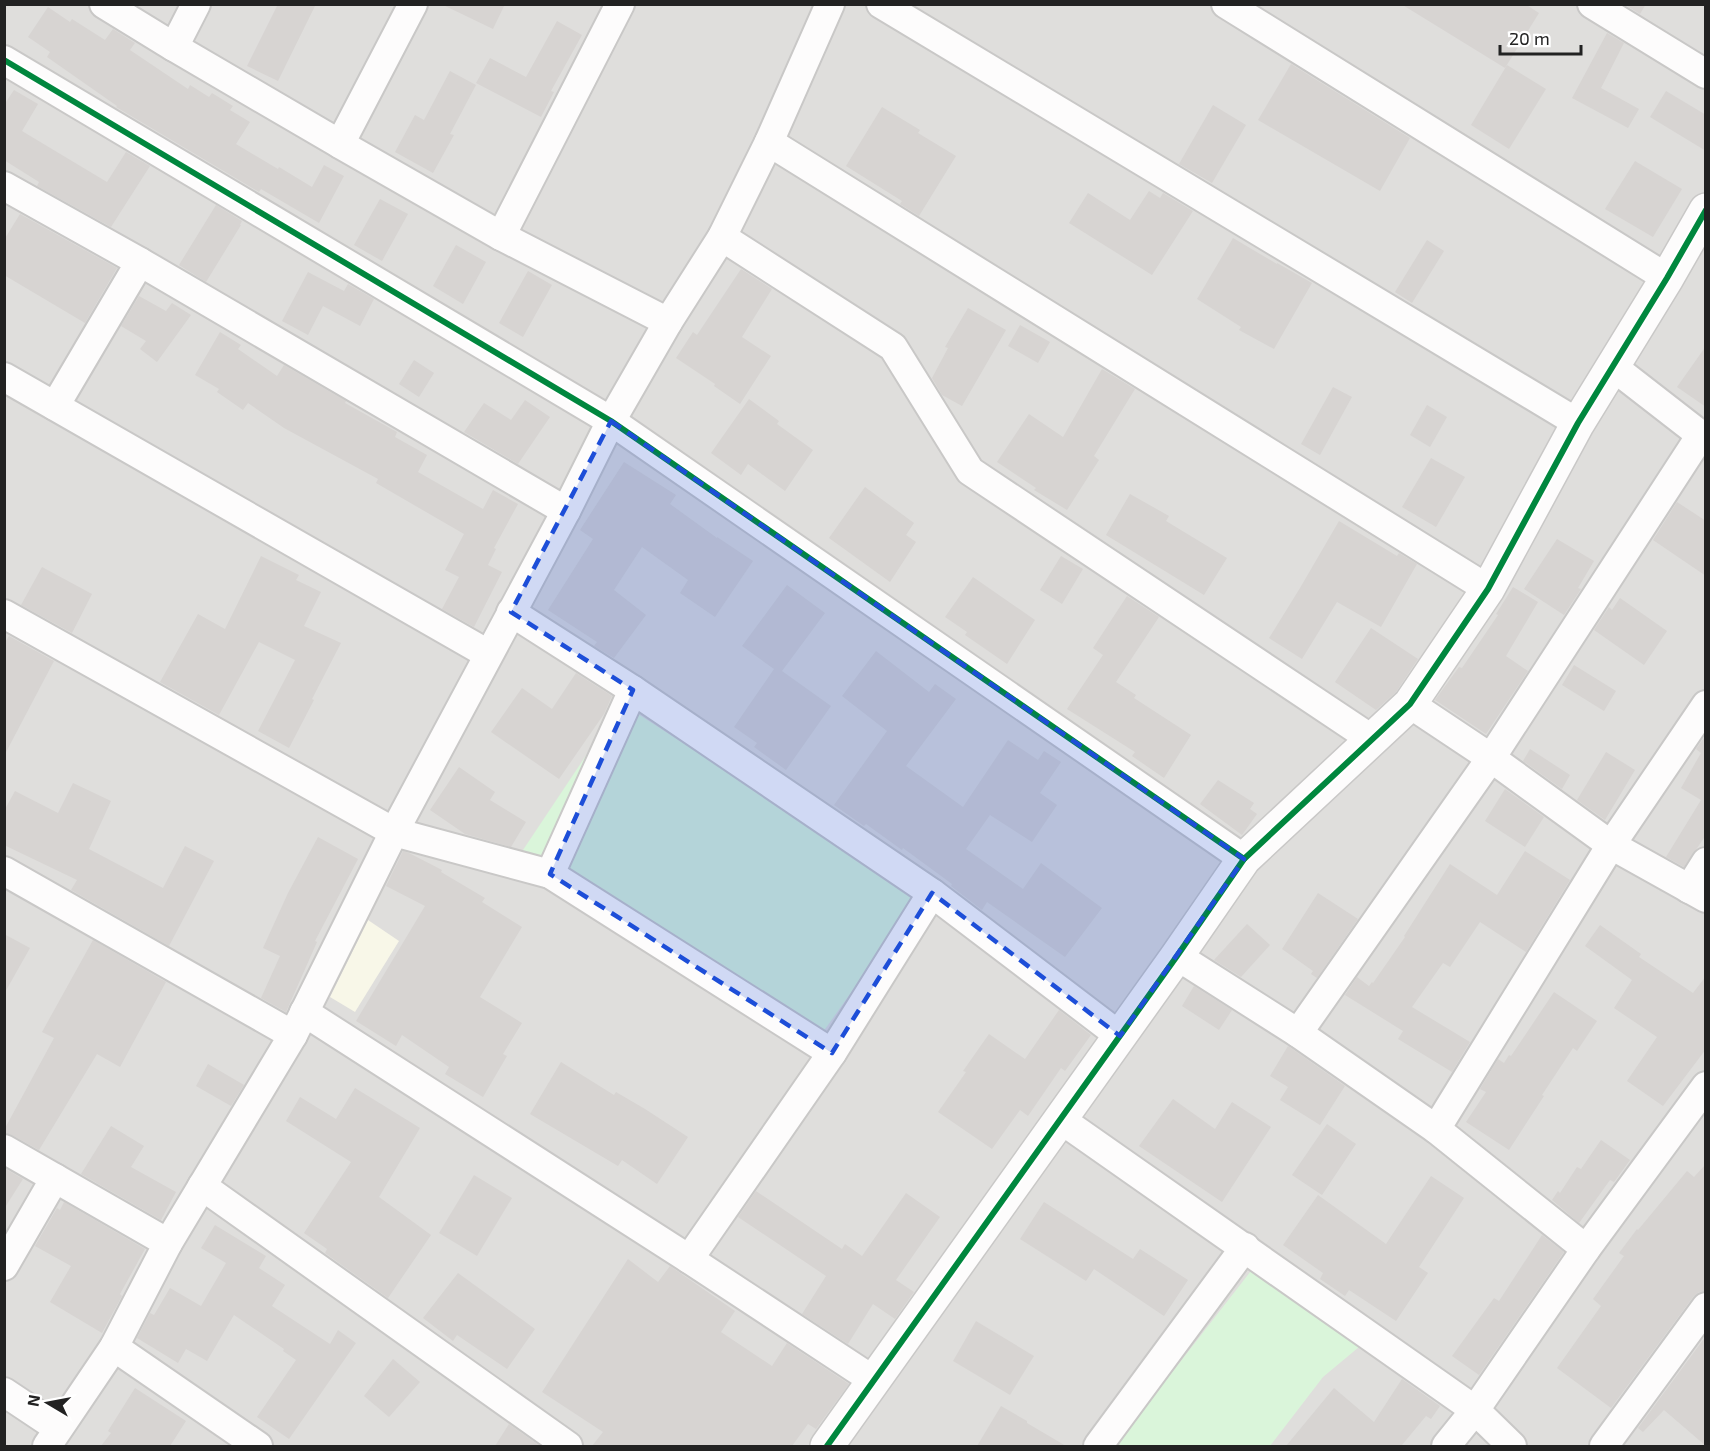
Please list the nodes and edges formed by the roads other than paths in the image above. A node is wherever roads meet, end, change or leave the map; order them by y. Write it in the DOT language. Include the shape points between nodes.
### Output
graph roads {
  1 [pos="104,4"];
  2 [pos="196,4"];
  3 [pos="413,4"];
  4 [pos="620,4"];
  5 [pos="830,4"];
  6 [pos="881,4"];
  7 [pos="1226,4"];
  8 [pos="1592,4"];
  9 [pos="174,47"];
  10 [pos="4,60"];
  11 [pos="1706,74"];
  12 [pos="769,142"];
  13 [pos="340,144"];
  14 [pos="4,186"];
  15 [pos="1704,215"];
  16 [pos="501,236"];
  17 [pos="722,237"];
  18 [pos="140,262"];
  19 [pos="1668,278"];
  20 [pos="668,322"];
  21 [pos="1612,366"];
  22 [pos="4,377"];
  23 [pos="55,406"];
  24 [pos="611,422"];
  25 [pos="1578,423"];
  26 [pos="1703,437"];
  27 [pos="566,511"];
  28 [pos="1488,589"];
  29 [pos="511,612"];
  30 [pos="4,614"];
  31 [pos="488,654"];
  32 [pos="633,690"];
  33 [pos="1410,704"];
  34 [pos="1706,705"];
  35 [pos="1373,740"];
  36 [pos="1491,758"];
  37 [pos="394,832"];
  38 [pos="1611,845"];
  39 [pos="1244,859"];
  40 [pos="1706,862"];
  41 [pos="4,871"];
  42 [pos="550,874"];
  43 [pos="932,893"];
  44 [pos="1697,894"];
  45 [pos="1177,956"];
  46 [pos="299,1024"];
  47 [pos="1298,1033"];
  48 [pos="1120,1036"];
  49 [pos="832,1053"];
  50 [pos="1706,1086"];
  51 [pos="1060,1119"];
  52 [pos="1436,1129"];
  53 [pos="4,1149"];
  54 [pos="55,1178"];
  55 [pos="202,1186"];
  56 [pos="168,1243"];
  57 [pos="1245,1247"];
  58 [pos="1586,1249"];
  59 [pos="689,1259"];
  60 [pos="4,1266"];
  61 [pos="1706,1307"];
  62 [pos="114,1347"];
  63 [pos="873,1380"];
  64 [pos="4,1392"];
  65 [pos="1475,1410"];
  66 [pos="52,1437"];
  67 [pos="258,1446"];
  68 [pos="568,1446"];
  69 [pos="826,1446"];
  70 [pos="1098,1446"];
  71 [pos="1446,1446"];
  72 [pos="1512,1446"];
  73 [pos="1604,1446"];
  1 -- 9 [label="street"];
  2 -- 9 [label="street"];
  3 -- 13 [label="street"];
  4 -- 16 [label="street"];
  5 -- 12 [label="street"];
  6 -- 25 [label="street"];
  7 -- 19 [label="street"];
  8 -- 11 [label="street"];
  9 -- 13 [label="street"];
  10 -- 24 [label="street"];
  12 -- 17 [label="street"];
  12 -- 28 [label="street"];
  13 -- 16 [label="street"];
  14 -- 18 [label="street"];
  15 -- 19 [label="street"];
  16 -- 20 [label="street"];
  17 -- 20 [label="street"];
  17 -- 35 [label="street" via="893,347 970,471"];
  18 -- 23 [label="street"];
  18 -- 27 [label="street"];
  19 -- 21 [label="street"];
  20 -- 24 [label="street"];
  21 -- 25 [label="street"];
  21 -- 26 [label="street"];
  22 -- 23 [label="street"];
  23 -- 31 [label="street"];
  24 -- 27 [label="street"];
  24 -- 39 [label="street"];
  25 -- 28 [label="street"];
  26 -- 36 [label="street"];
  27 -- 29 [label="street"];
  28 -- 33 [label="street"];
  29 -- 31 [label="street"];
  29 -- 32 [label="street"];
  30 -- 37 [label="street"];
  31 -- 37 [label="street"];
  32 -- 42 [label="street"];
  32 -- 43 [label="street"];
  33 -- 35 [label="street"];
  33 -- 36 [label="street"];
  34 -- 38 [label="street"];
  35 -- 39 [label="street"];
  36 -- 38 [label="street"];
  36 -- 47 [label="street"];
  37 -- 42 [label="street"];
  37 -- 46 [label="street"];
  38 -- 44 [label="street"];
  38 -- 52 [label="street"];
  39 -- 45 [label="street"];
  40 -- 44 [label="street"];
  41 -- 46 [label="street"];
  42 -- 49 [label="street"];
  43 -- 48 [label="street"];
  43 -- 49 [label="street"];
  45 -- 47 [label="street"];
  45 -- 48 [label="street"];
  46 -- 55 [label="street"];
  46 -- 59 [label="street"];
  47 -- 52 [label="street"];
  48 -- 51 [label="street"];
  49 -- 59 [label="street"];
  50 -- 58 [label="street"];
  51 -- 57 [label="street"];
  51 -- 63 [label="street"];
  52 -- 58 [label="street"];
  53 -- 54 [label="street"];
  54 -- 56 [label="street"];
  54 -- 60 [label="street"];
  55 -- 56 [label="street"];
  55 -- 68 [label="street"];
  56 -- 62 [label="street"];
  57 -- 65 [label="street"];
  57 -- 70 [label="street"];
  58 -- 65 [label="street"];
  59 -- 63 [label="street"];
  61 -- 73 [label="street"];
  62 -- 66 [label="street"];
  62 -- 67 [label="street"];
  63 -- 69 [label="street"];
  64 -- 66 [label="street"];
  65 -- 71 [label="street"];
  65 -- 72 [label="street"];
}
